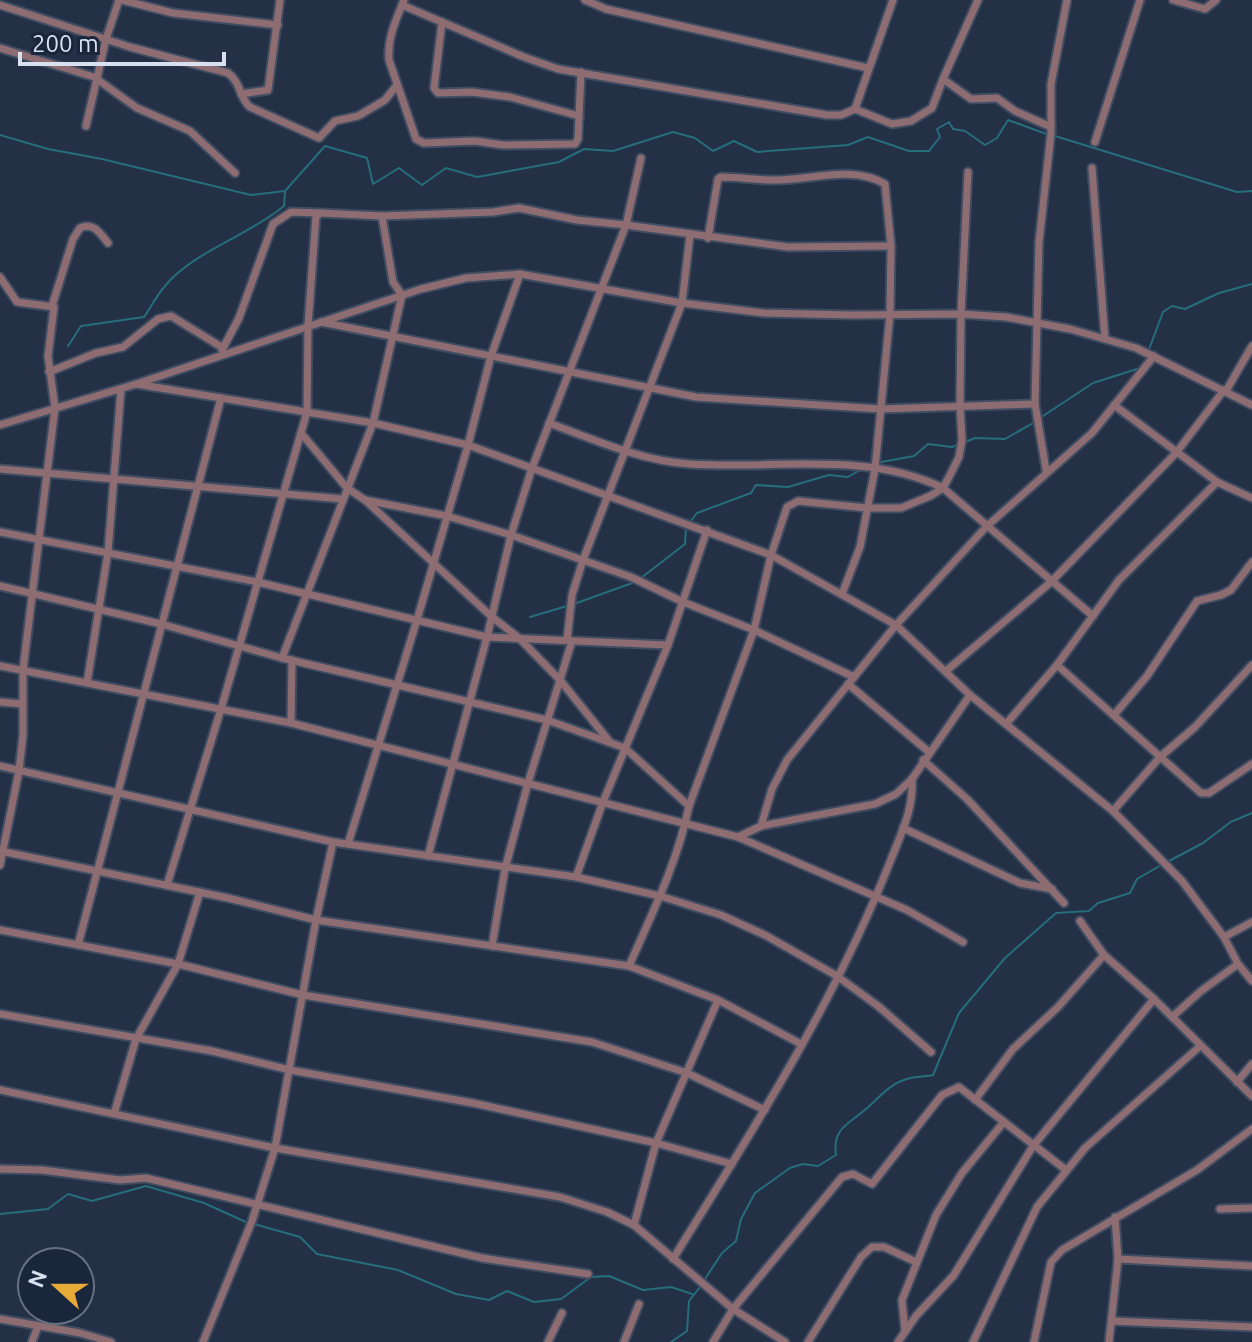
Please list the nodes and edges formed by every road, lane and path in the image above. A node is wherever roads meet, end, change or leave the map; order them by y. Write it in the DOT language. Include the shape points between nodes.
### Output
graph roads {
  1 [pos="120,0"];
  2 [pos="280,0"];
  3 [pos="585,0"];
  4 [pos="893,0"];
  5 [pos="978,0"];
  6 [pos="1067,0"];
  7 [pos="1140,0"];
  8 [pos="1173,0"];
  9 [pos="1216,0"];
  10 [pos="403,2"];
  11 [pos="0,5"];
  12 [pos="442,22"];
  13 [pos="278,25"];
  14 [pos="106,39"];
  15 [pos="0,48"];
  16 [pos="868,68"];
  17 [pos="581,72"];
  18 [pos="943,79"];
  19 [pos="98,80"];
  20 [pos="397,85"];
  21 [pos="241,94"];
  22 [pos="855,109"];
  23 [pos="579,116"];
  24 [pos="86,126"];
  25 [pos="1051,130"];
  26 [pos="1095,142"];
  27 [pos="641,158"];
  28 [pos="1092,168"];
  29 [pos="968,172"];
  30 [pos="235,173"];
  31 [pos="321,213"];
  32 [pos="382,216"];
  33 [pos="626,225"];
  34 [pos="690,235"];
  35 [pos="708,238"];
  36 [pos="108,243"];
  37 [pos="891,246"];
  38 [pos="520,274"];
  39 [pos="0,277"];
  40 [pos="603,288"];
  41 [pos="402,295"];
  42 [pos="682,303"];
  43 [pos="52,306"];
  44 [pos="890,314"];
  45 [pos="961,314"];
  46 [pos="1037,321"];
  47 [pos="319,322"];
  48 [pos="308,325"];
  49 [pos="394,336"];
  50 [pos="1105,339"];
  51 [pos="1252,346"];
  52 [pos="222,352"];
  53 [pos="491,356"];
  54 [pos="1154,356"];
  55 [pos="569,371"];
  56 [pos="49,372"];
  57 [pos="136,384"];
  58 [pos="651,386"];
  59 [pos="121,389"];
  60 [pos="1225,390"];
  61 [pos="221,398"];
  62 [pos="1035,404"];
  63 [pos="1114,405"];
  64 [pos="1252,405"];
  65 [pos="960,406"];
  66 [pos="55,408"];
  67 [pos="880,409"];
  68 [pos="307,412"];
  69 [pos="373,423"];
  70 [pos="549,423"];
  71 [pos="0,425"];
  72 [pos="301,433"];
  73 [pos="468,445"];
  74 [pos="625,451"];
  75 [pos="1176,453"];
  76 [pos="532,468"];
  77 [pos="0,469"];
  78 [pos="875,469"];
  79 [pos="1046,470"];
  80 [pos="48,474"];
  81 [pos="115,479"];
  82 [pos="1217,482"];
  83 [pos="200,487"];
  84 [pos="347,488"];
  85 [pos="943,488"];
  86 [pos="283,494"];
  87 [pos="608,494"];
  88 [pos="1252,498"];
  89 [pos="343,499"];
  90 [pos="365,500"];
  91 [pos="867,508"];
  92 [pos="447,516"];
  93 [pos="986,527"];
  94 [pos="707,530"];
  95 [pos="0,532"];
  96 [pos="511,535"];
  97 [pos="38,540"];
  98 [pos="108,552"];
  99 [pos="771,555"];
  100 [pos="583,560"];
  101 [pos="1252,562"];
  102 [pos="433,564"];
  103 [pos="177,565"];
  104 [pos="257,582"];
  105 [pos="1051,582"];
  106 [pos="0,586"];
  107 [pos="34,593"];
  108 [pos="306,593"];
  109 [pos="842,594"];
  110 [pos="683,602"];
  111 [pos="99,609"];
  112 [pos="1093,616"];
  113 [pos="492,617"];
  114 [pos="417,620"];
  115 [pos="161,624"];
  116 [pos="896,625"];
  117 [pos="754,630"];
  118 [pos="487,637"];
  119 [pos="519,638"];
  120 [pos="569,640"];
  121 [pos="668,645"];
  122 [pos="238,646"];
  123 [pos="282,658"];
  124 [pos="292,660"];
  125 [pos="1057,665"];
  126 [pos="1252,665"];
  127 [pos="0,666"];
  128 [pos="23,670"];
  129 [pos="946,671"];
  130 [pos="560,680"];
  131 [pos="851,680"];
  132 [pos="87,683"];
  133 [pos="395,683"];
  134 [pos="142,694"];
  135 [pos="970,695"];
  136 [pos="468,700"];
  137 [pos="0,702"];
  138 [pos="23,704"];
  139 [pos="221,709"];
  140 [pos="1114,715"];
  141 [pos="547,720"];
  142 [pos="291,723"];
  143 [pos="1006,724"];
  144 [pos="611,743"];
  145 [pos="376,746"];
  146 [pos="625,748"];
  147 [pos="929,752"];
  148 [pos="1160,757"];
  149 [pos="923,760"];
  150 [pos="452,763"];
  151 [pos="1252,764"];
  152 [pos="0,766"];
  153 [pos="19,771"];
  154 [pos="912,779"];
  155 [pos="528,783"];
  156 [pos="116,793"];
  157 [pos="603,802"];
  158 [pos="689,806"];
  159 [pos="191,810"];
  160 [pos="1113,811"];
  161 [pos="685,823"];
  162 [pos="761,826"];
  163 [pos="903,828"];
  164 [pos="738,837"];
  165 [pos="333,842"];
  166 [pos="348,844"];
  167 [pos="1,851"];
  168 [pos="428,856"];
  169 [pos="0,865"];
  170 [pos="505,869"];
  171 [pos="96,871"];
  172 [pos="576,877"];
  173 [pos="167,885"];
  174 [pos="1053,889"];
  175 [pos="200,892"];
  176 [pos="660,896"];
  177 [pos="876,896"];
  178 [pos="1064,903"];
  179 [pos="316,920"];
  180 [pos="1080,921"];
  181 [pos="1252,922"];
  182 [pos="0,930"];
  183 [pos="1224,937"];
  184 [pos="963,942"];
  185 [pos="78,945"];
  186 [pos="492,946"];
  187 [pos="1104,955"];
  188 [pos="178,964"];
  189 [pos="1238,964"];
  190 [pos="629,966"];
  191 [pos="837,976"];
  192 [pos="1252,981"];
  193 [pos="303,995"];
  194 [pos="1154,999"];
  195 [pos="718,1000"];
  196 [pos="0,1014"];
  197 [pos="1172,1017"];
  198 [pos="136,1039"];
  199 [pos="801,1044"];
  200 [pos="1199,1047"];
  201 [pos="931,1052"];
  202 [pos="1252,1064"];
  203 [pos="290,1070"];
  204 [pos="687,1073"];
  205 [pos="1237,1082"];
  206 [pos="0,1090"];
  207 [pos="1252,1096"];
  208 [pos="975,1100"];
  209 [pos="765,1110"];
  210 [pos="114,1114"];
  211 [pos="1003,1123"];
  212 [pos="1252,1129"];
  213 [pos="656,1143"];
  214 [pos="1033,1146"];
  215 [pos="275,1148"];
  216 [pos="732,1164"];
  217 [pos="0,1169"];
  218 [pos="1066,1170"];
  219 [pos="258,1204"];
  220 [pos="1252,1208"];
  221 [pos="1220,1209"];
  222 [pos="1115,1217"];
  223 [pos="634,1225"];
  224 [pos="673,1259"];
  225 [pos="1118,1259"];
  226 [pos="916,1262"];
  227 [pos="1252,1266"];
  228 [pos="588,1274"];
  229 [pos="639,1304"];
  230 [pos="733,1309"];
  231 [pos="562,1313"];
  232 [pos="1112,1321"];
  233 [pos="38,1326"];
  234 [pos="1252,1327"];
  235 [pos="905,1331"];
  236 [pos="32,1342"];
  237 [pos="111,1342"];
  238 [pos="203,1342"];
  239 [pos="548,1342"];
  240 [pos="624,1342"];
  241 [pos="713,1342"];
  242 [pos="785,1342"];
  243 [pos="808,1342"];
  244 [pos="898,1342"];
  245 [pos="973,1342"];
  246 [pos="1034,1342"];
  247 [pos="1109,1342"];
  1 -- 13 [label="street" via="173,13"];
  1 -- 14 [label="street"];
  2 -- 13 [label="street"];
  3 -- 16 [label="street"];
  4 -- 16 [label="street"];
  5 -- 18 [label="street"];
  6 -- 25 [label="street" via="1051,84"];
  7 -- 26 [label="street"];
  8 -- 9 [label="street" via="1205,9"];
  10 -- 12 [label="street"];
  10 -- 20 [label="street" via="388,47"];
  11 -- 14 [label="street"];
  12 -- 17 [label="street" via="524,57"];
  12 -- 23 [label="street" via="434,88 438,93 510,97"];
  13 -- 21 [label="street" via="268,90"];
  14 -- 19 [label="street"];
  14 -- 21 [label="street" via="228,73"];
  15 -- 19 [label="street"];
  16 -- 22 [label="street"];
  17 -- 22 [label="street" via="827,115"];
  17 -- 23 [label="street"];
  18 -- 22 [label="street" via="932,108 911,121 892,124"];
  18 -- 25 [label="street" via="971,99 997,98"];
  19 -- 24 [label="street"];
  19 -- 30 [label="street" via="137,108 190,131"];
  20 -- 21 [label="street" via="385,100 353,118 335,121 319,138 250,107"];
  20 -- 23 [label="street" via="416,139 424,143 575,144"];
  25 -- 46 [label="street" via="1040,217"];
  27 -- 33 [label="street"];
  28 -- 50 [label="street"];
  29 -- 45 [label="street"];
  31 -- 32 [label="street"];
  31 -- 48 [label="street" via="314,221"];
  31 -- 52 [label="street" via="291,212 273,224"];
  32 -- 33 [label="street" via="519,208"];
  32 -- 41 [label="street" via="393,282"];
  33 -- 34 [label="street"];
  33 -- 40 [label="street"];
  34 -- 35 [label="street"];
  34 -- 42 [label="street"];
  35 -- 37 [label="street" via="788,247"];
  35 -- 37 [label="street" via="721,177 775,181 847,174 885,184"];
  36 -- 43 [label="street" via="97,229 80,228"];
  37 -- 44 [label="street"];
  38 -- 40 [label="street"];
  38 -- 41 [label="street" via="466,278"];
  38 -- 53 [label="street"];
  39 -- 43 [label="street" via="17,302"];
  40 -- 42 [label="street"];
  40 -- 55 [label="street"];
  41 -- 47 [label="street"];
  41 -- 49 [label="street"];
  42 -- 44 [label="street" via="792,314"];
  42 -- 58 [label="street"];
  43 -- 56 [label="street"];
  44 -- 45 [label="street"];
  44 -- 67 [label="street"];
  45 -- 46 [label="street"];
  45 -- 65 [label="street"];
  46 -- 50 [label="street"];
  46 -- 62 [label="street"];
  47 -- 48 [label="street"];
  47 -- 49 [label="street"];
  48 -- 52 [label="street"];
  48 -- 68 [label="street"];
  49 -- 53 [label="street"];
  49 -- 69 [label="street"];
  50 -- 54 [label="street"];
  51 -- 60 [label="street"];
  52 -- 56 [label="street" via="165,316 123,347"];
  52 -- 57 [label="street"];
  53 -- 55 [label="street"];
  53 -- 73 [label="street"];
  54 -- 60 [label="street"];
  54 -- 63 [label="street"];
  55 -- 58 [label="street"];
  55 -- 70 [label="street"];
  56 -- 66 [label="street"];
  57 -- 59 [label="street"];
  57 -- 61 [label="street"];
  58 -- 67 [label="street" via="696,397"];
  58 -- 74 [label="street"];
  59 -- 66 [label="street"];
  59 -- 81 [label="street"];
  60 -- 64 [label="street"];
  60 -- 75 [label="street"];
  61 -- 68 [label="street"];
  61 -- 83 [label="street"];
  62 -- 65 [label="street"];
  62 -- 79 [label="street"];
  63 -- 75 [label="street"];
  63 -- 79 [label="street" via="1068,456"];
  65 -- 67 [label="street"];
  65 -- 85 [label="street" via="961,450"];
  66 -- 71 [label="street"];
  66 -- 80 [label="street"];
  67 -- 78 [label="street"];
  68 -- 69 [label="street"];
  68 -- 72 [label="street"];
  69 -- 73 [label="street"];
  69 -- 84 [label="street"];
  70 -- 74 [label="street"];
  70 -- 76 [label="street"];
  72 -- 84 [label="street"];
  72 -- 86 [label="street"];
  73 -- 76 [label="street"];
  73 -- 92 [label="street"];
  74 -- 78 [label="street" via="689,464"];
  74 -- 87 [label="street"];
  75 -- 82 [label="street"];
  75 -- 105 [label="street"];
  76 -- 87 [label="street"];
  76 -- 96 [label="street"];
  77 -- 80 [label="street"];
  78 -- 85 [label="street" via="923,478"];
  78 -- 91 [label="street"];
  79 -- 93 [label="street"];
  80 -- 81 [label="street"];
  80 -- 97 [label="street"];
  81 -- 83 [label="street"];
  81 -- 98 [label="street"];
  82 -- 88 [label="street"];
  82 -- 112 [label="street" via="1119,580"];
  83 -- 86 [label="street"];
  83 -- 103 [label="street"];
  84 -- 89 [label="street"];
  84 -- 90 [label="street"];
  85 -- 91 [label="street" via="901,508"];
  85 -- 93 [label="street"];
  86 -- 89 [label="street"];
  86 -- 104 [label="street"];
  87 -- 94 [label="street"];
  87 -- 100 [label="street"];
  89 -- 108 [label="street"];
  90 -- 92 [label="street"];
  90 -- 102 [label="street"];
  91 -- 99 [label="street" via="791,503"];
  91 -- 109 [label="street" via="858,555"];
  92 -- 96 [label="street"];
  92 -- 102 [label="street"];
  93 -- 105 [label="street"];
  93 -- 116 [label="street"];
  94 -- 99 [label="street"];
  94 -- 110 [label="street"];
  95 -- 97 [label="street"];
  96 -- 100 [label="street"];
  96 -- 113 [label="street"];
  97 -- 98 [label="street"];
  97 -- 107 [label="street"];
  98 -- 103 [label="street"];
  98 -- 111 [label="street"];
  99 -- 109 [label="street"];
  99 -- 117 [label="street"];
  100 -- 110 [label="street"];
  100 -- 120 [label="street" via="572,595"];
  101 -- 140 [label="street" via="1231,590 1197,601"];
  102 -- 113 [label="street"];
  102 -- 114 [label="street"];
  103 -- 104 [label="street"];
  103 -- 115 [label="street"];
  104 -- 108 [label="street"];
  104 -- 122 [label="street"];
  105 -- 112 [label="street"];
  105 -- 129 [label="street"];
  106 -- 107 [label="street"];
  107 -- 111 [label="street"];
  107 -- 128 [label="street"];
  108 -- 114 [label="street"];
  108 -- 123 [label="street"];
  109 -- 116 [label="street"];
  110 -- 117 [label="street"];
  110 -- 121 [label="street"];
  111 -- 115 [label="street"];
  111 -- 132 [label="street"];
  112 -- 125 [label="street"];
  113 -- 118 [label="street"];
  113 -- 119 [label="street"];
  114 -- 118 [label="street"];
  114 -- 133 [label="street"];
  115 -- 122 [label="street"];
  115 -- 134 [label="street"];
  116 -- 129 [label="street"];
  116 -- 131 [label="street"];
  117 -- 131 [label="street"];
  117 -- 158 [label="street"];
  118 -- 119 [label="street"];
  118 -- 136 [label="street"];
  119 -- 120 [label="street"];
  119 -- 130 [label="street"];
  120 -- 121 [label="street"];
  120 -- 130 [label="street"];
  121 -- 146 [label="street"];
  122 -- 123 [label="street"];
  122 -- 139 [label="street"];
  123 -- 124 [label="street"];
  124 -- 133 [label="street"];
  124 -- 142 [label="street"];
  125 -- 140 [label="street"];
  125 -- 143 [label="street"];
  126 -- 148 [label="street"];
  127 -- 128 [label="street"];
  128 -- 132 [label="street"];
  128 -- 138 [label="street"];
  129 -- 135 [label="street"];
  130 -- 141 [label="street"];
  130 -- 144 [label="street"];
  131 -- 147 [label="street"];
  131 -- 162 [label="street" via="787,760"];
  132 -- 134 [label="street"];
  133 -- 136 [label="street"];
  133 -- 145 [label="street"];
  134 -- 139 [label="street"];
  134 -- 156 [label="street"];
  135 -- 143 [label="street"];
  135 -- 147 [label="street"];
  136 -- 141 [label="street"];
  136 -- 150 [label="street"];
  137 -- 138 [label="street"];
  138 -- 153 [label="street"];
  139 -- 142 [label="street"];
  139 -- 159 [label="street"];
  140 -- 148 [label="street"];
  141 -- 144 [label="street"];
  141 -- 155 [label="street"];
  142 -- 145 [label="street"];
  143 -- 160 [label="street"];
  144 -- 146 [label="street"];
  145 -- 150 [label="street"];
  145 -- 166 [label="street"];
  146 -- 157 [label="street"];
  146 -- 158 [label="street"];
  147 -- 149 [label="street"];
  148 -- 151 [label="street" via="1206,794"];
  148 -- 160 [label="street"];
  149 -- 154 [label="street"];
  149 -- 174 [label="street"];
  150 -- 155 [label="street"];
  150 -- 168 [label="street"];
  152 -- 153 [label="street"];
  153 -- 156 [label="street"];
  153 -- 167 [label="street"];
  154 -- 162 [label="street" via="875,804"];
  154 -- 163 [label="street"];
  155 -- 157 [label="street"];
  155 -- 170 [label="street"];
  156 -- 159 [label="street"];
  156 -- 171 [label="street"];
  157 -- 161 [label="street"];
  157 -- 172 [label="street"];
  158 -- 161 [label="street"];
  159 -- 165 [label="street"];
  159 -- 173 [label="street"];
  160 -- 183 [label="street" via="1182,881"];
  161 -- 164 [label="street"];
  161 -- 176 [label="street"];
  162 -- 164 [label="street"];
  163 -- 174 [label="street" via="1020,883"];
  163 -- 177 [label="street"];
  164 -- 177 [label="street"];
  165 -- 166 [label="street"];
  165 -- 179 [label="street"];
  166 -- 168 [label="street"];
  167 -- 169 [label="street"];
  167 -- 171 [label="street"];
  168 -- 170 [label="street"];
  170 -- 172 [label="street"];
  170 -- 186 [label="street"];
  171 -- 173 [label="street"];
  171 -- 185 [label="street"];
  172 -- 176 [label="street"];
  173 -- 175 [label="street"];
  174 -- 178 [label="street"];
  175 -- 179 [label="street"];
  175 -- 188 [label="street"];
  176 -- 190 [label="street"];
  176 -- 191 [label="street" via="721,915"];
  177 -- 184 [label="street"];
  177 -- 191 [label="street"];
  179 -- 186 [label="street"];
  179 -- 193 [label="street"];
  180 -- 187 [label="street"];
  181 -- 183 [label="street"];
  182 -- 185 [label="street"];
  183 -- 189 [label="street"];
  185 -- 188 [label="street"];
  186 -- 190 [label="street"];
  187 -- 194 [label="street"];
  187 -- 208 [label="street" via="1013,1049"];
  188 -- 193 [label="street"];
  188 -- 198 [label="street"];
  189 -- 192 [label="street"];
  189 -- 197 [label="street"];
  190 -- 195 [label="street"];
  191 -- 199 [label="street"];
  191 -- 201 [label="street"];
  193 -- 203 [label="street"];
  193 -- 204 [label="street" via="592,1042"];
  194 -- 197 [label="street"];
  194 -- 214 [label="street"];
  195 -- 199 [label="street"];
  195 -- 204 [label="street"];
  196 -- 198 [label="street"];
  197 -- 200 [label="street"];
  198 -- 203 [label="street"];
  198 -- 210 [label="street"];
  199 -- 209 [label="street"];
  200 -- 205 [label="street"];
  200 -- 218 [label="street"];
  202 -- 205 [label="street"];
  203 -- 213 [label="street"];
  203 -- 215 [label="street"];
  204 -- 209 [label="street"];
  204 -- 213 [label="street"];
  205 -- 207 [label="street"];
  206 -- 210 [label="street"];
  208 -- 211 [label="street"];
  208 -- 230 [label="street" via="959,1087 952,1088 872,1184 853,1174 842,1177"];
  209 -- 216 [label="street"];
  210 -- 215 [label="street"];
  211 -- 214 [label="street"];
  211 -- 226 [label="street" via="962,1173"];
  212 -- 222 [label="street" via="1197,1170"];
  213 -- 216 [label="street"];
  213 -- 223 [label="street"];
  214 -- 218 [label="street"];
  214 -- 235 [label="street" via="954,1275"];
  215 -- 219 [label="street"];
  215 -- 223 [label="street" via="560,1197"];
  216 -- 224 [label="street"];
  217 -- 219 [label="street" via="146,1178"];
  218 -- 245 [label="street" via="1037,1207"];
  219 -- 228 [label="street" via="482,1258"];
  219 -- 238 [label="street"];
  220 -- 221 [label="street"];
  222 -- 225 [label="street"];
  222 -- 246 [label="street" via="1051,1262"];
  223 -- 224 [label="street"];
  224 -- 230 [label="street"];
  225 -- 227 [label="street"];
  225 -- 232 [label="street"];
  226 -- 235 [label="street" via="902,1300"];
  226 -- 243 [label="street" via="872,1247"];
  229 -- 240 [label="street"];
  230 -- 241 [label="street"];
  230 -- 242 [label="street"];
  231 -- 239 [label="street"];
  232 -- 234 [label="street"];
  232 -- 247 [label="street"];
  233 -- 236 [label="street"];
  233 -- 237 [label="street"];
  235 -- 244 [label="street"];
}
